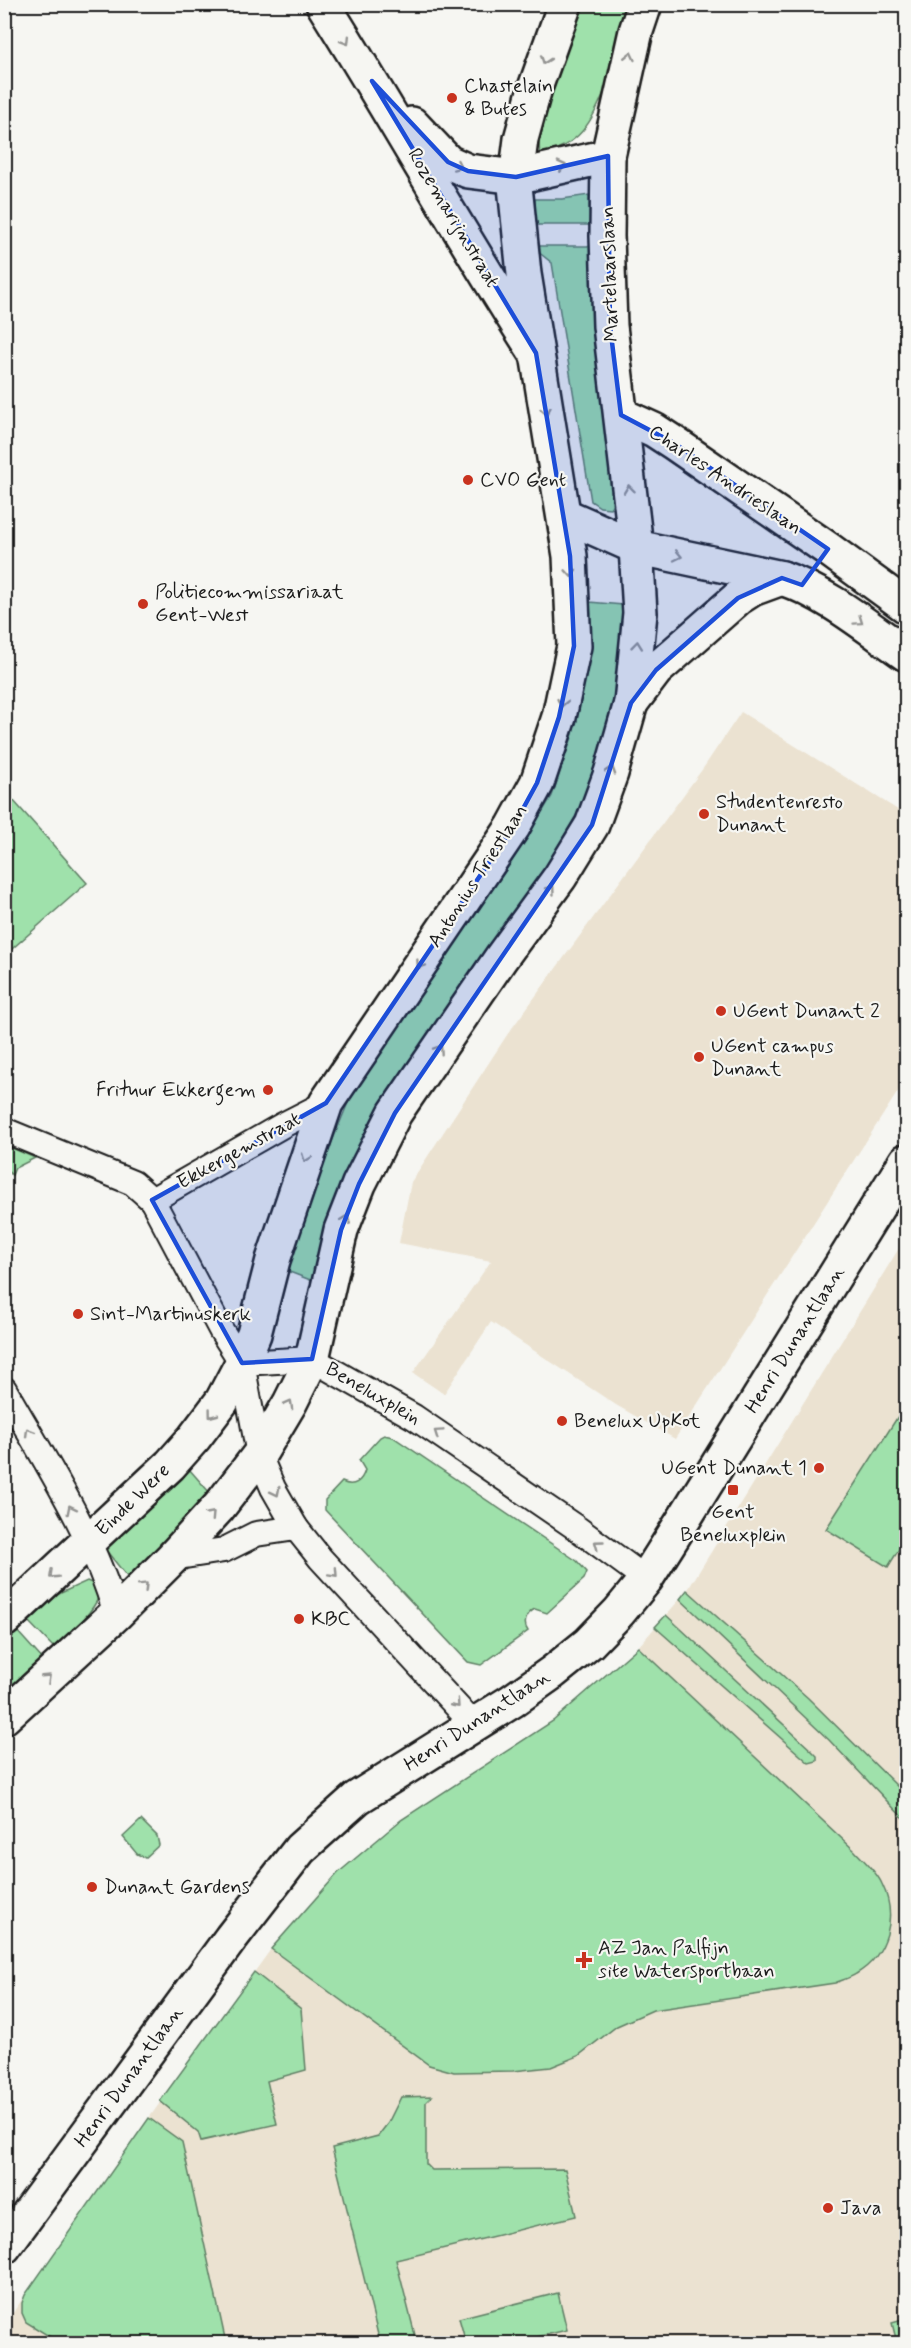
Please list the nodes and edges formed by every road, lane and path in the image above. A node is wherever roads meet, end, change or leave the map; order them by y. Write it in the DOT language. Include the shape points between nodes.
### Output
graph roads {
  1 [pos="323,4"];
  2 [pos="565,4"];
  3 [pos="645,4"];
  4 [pos="372,81"];
  5 [pos="608,156"];
  6 [pos="516,177"];
  7 [pos="536,353"];
  8 [pos="621,415"];
  9 [pos="564,515"];
  10 [pos="636,547"];
  11 [pos="828,549"];
  12 [pos="792,582"];
  13 [pos="906,606"];
  14 [pos="906,654"];
  15 [pos="631,703"];
  16 [pos="326,1103"];
  17 [pos="4,1130"];
  18 [pos="906,1161"];
  19 [pos="152,1200"];
  20 [pos="312,1359"];
  21 [pos="242,1363"];
  22 [pos="4,1389"];
  23 [pos="259,1455"];
  24 [pos="296,1528"];
  25 [pos="88,1543"];
  26 [pos="172,1558"];
  27 [pos="646,1578"];
  28 [pos="116,1614"];
  29 [pos="4,1620"];
  30 [pos="4,1717"];
  31 [pos="474,1725"];
  32 [pos="4,2247"];
  1 -- 4 [label="main road, Rozemarijnstraat, one-way"];
  2 -- 6 [label="main road, one-way" via="524,129"];
  5 -- 3 [label="main road, Martelaarslaan, one-way"];
  4 -- 6 [label="main road, Rozemarijnstraat, one-way" via="448,162 468,171"];
  4 -- 7 [label="main road, Rozemarijnstraat"];
  6 -- 5 [label="main road, Rozemarijnstraat, one-way"];
  5 -- 8 [label="main road, Martelaarslaan" via="610,327"];
  6 -- 7 [label="main road" via="519,235"];
  7 -- 9 [label="main road, Antonius Triestlaan, one-way"];
  10 -- 8 [label="main road, Martelaarslaan, one-way"];
  8 -- 11 [label="main road, Charles Andrieslaan" via="654,430"];
  9 -- 10 [label="main road"];
  9 -- 16 [label="main road, Antonius Triestlaan, one-way" via="572,577 574,646 559,717 537,783 513,827"];
  10 -- 12 [label="main road, one-way"];
  15 -- 10 [label="main road, one-way" via="640,613"];
  11 -- 12 [label="main road"];
  11 -- 13 [label="main road, Charles Andrieslaan"];
  12 -- 14 [label="main road, one-way" via="819,594"];
  12 -- 15 [label="main road" via="752,590 738,598 657,670"];
  20 -- 15 [label="main road, one-way" via="341,1230 359,1184 395,1113 592,825"];
  16 -- 19 [label="street, Ekkergemstraat"];
  16 -- 21 [label="main road, Antonius Triestlaan, one-way"];
  17 -- 19 [label="street" via="133,1183"];
  18 -- 27 [label="main road, Henri Dunantlaan"];
  19 -- 21 [label="street"];
  20 -- 21 [label="street, Beneluxplein"];
  23 -- 20 [label="main road, one-way"];
  27 -- 20 [label="street, Beneluxplein, one-way" via="414,1417"];
  21 -- 23 [label="street"];
  21 -- 25 [label="main road, Einde Were, one-way" via="222,1401 194,1438"];
  25 -- 22 [label="street, one-way"];
  23 -- 24 [label="street, one-way"];
  26 -- 23 [label="main road, one-way"];
  24 -- 26 [label="street" via="256,1534 224,1550"];
  24 -- 31 [label="street, one-way"];
  25 -- 28 [label="street" via="106,1578"];
  25 -- 29 [label="main road, Einde Were, one-way"];
  28 -- 26 [label="main road, one-way"];
  27 -- 31 [label="main road, Henri Dunantlaan" via="589,1643"];
  30 -- 28 [label="main road, one-way"];
  31 -- 32 [label="main road, Henri Dunantlaan" via="357,1798 300,1848"];
}
